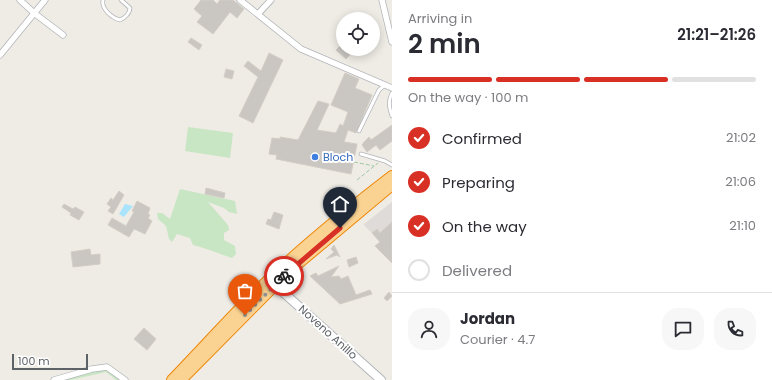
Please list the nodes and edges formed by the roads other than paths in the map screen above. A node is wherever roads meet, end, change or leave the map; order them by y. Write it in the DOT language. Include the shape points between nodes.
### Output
graph roads {
  1 [pos="20,0"];
  2 [pos="45,0"];
  3 [pos="102,0"];
  4 [pos="121,0"];
  5 [pos="240,0"];
  6 [pos="270,0"];
  7 [pos="382,0"];
  8 [pos="34,13"];
  9 [pos="258,14"];
  10 [pos="63,36"];
  11 [pos="392,42"];
  12 [pos="0,55"];
  13 [pos="385,85"];
  14 [pos="392,88"];
  15 [pos="392,93"];
  16 [pos="392,116"];
  17 [pos="359,131"];
  18 [pos="361,154"];
  19 [pos="392,165"];
  20 [pos="392,176"];
  21 [pos="392,185"];
  22 [pos="275,284"];
  23 [pos="54,380"];
  24 [pos="125,380"];
  25 [pos="172,380"];
  26 [pos="181,380"];
  27 [pos="381,380"];
  1 -- 8 [label="street"];
  2 -- 8 [label="street"];
  3 -- 4 [label="lane" via="106,11 120,20 130,8"];
  5 -- 9 [label="street"];
  6 -- 9 [label="street"];
  7 -- 11 [label="street"];
  8 -- 10 [label="street"];
  8 -- 12 [label="street"];
  9 -- 13 [label="street" via="301,49"];
  13 -- 14 [label="street"];
  13 -- 17 [label="lane" via="379,90"];
  15 -- 16 [label="lane" via="389,109"];
  18 -- 19 [label="lane"];
  20 -- 25 [label="highway" via="324,230 256,292"];
  21 -- 22 [label="highway"];
  22 -- 26 [label="highway"];
  22 -- 27 [label="street, Noveno Anillo"];
  23 -- 24 [label="street" via="107,367"];
}
